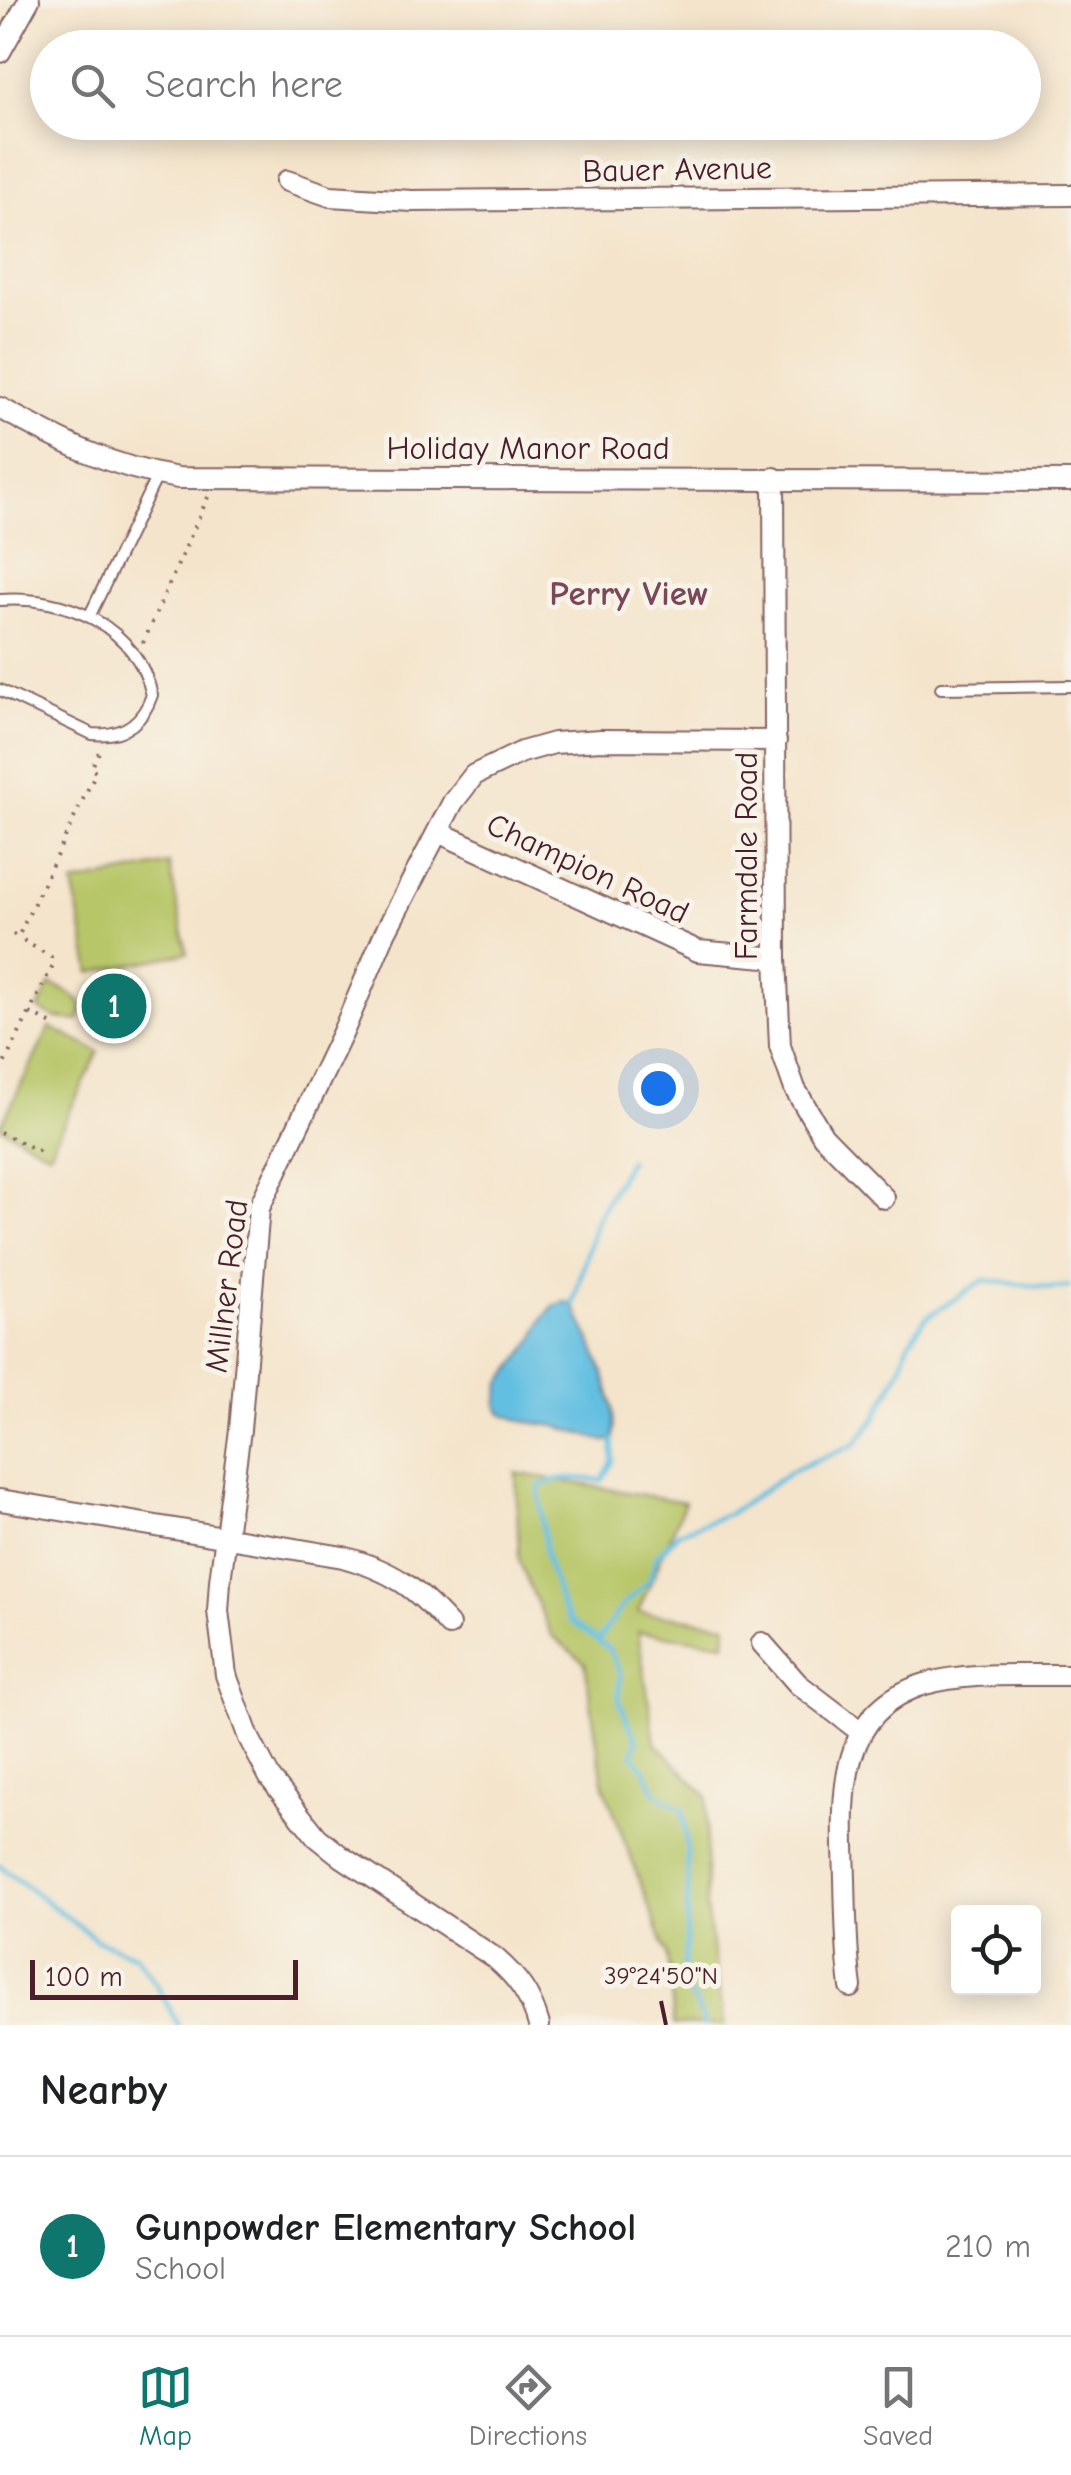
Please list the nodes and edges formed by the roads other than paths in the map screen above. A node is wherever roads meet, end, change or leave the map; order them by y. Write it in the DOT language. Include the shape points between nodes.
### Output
graph roads {
  1 [pos="30,0"];
  2 [pos="0,52"];
  3 [pos="287,180"];
  4 [pos="1071,195"];
  5 [pos="0,408"];
  6 [pos="158,474"];
  7 [pos="774,478"];
  8 [pos="1071,481"];
  9 [pos="0,600"];
  10 [pos="90,615"];
  11 [pos="1071,686"];
  12 [pos="941,688"];
  13 [pos="0,690"];
  14 [pos="776,741"];
  15 [pos="438,832"];
  16 [pos="776,958"];
  17 [pos="884,1198"];
  18 [pos="0,1500"];
  19 [pos="225,1536"];
  20 [pos="449,1625"];
  21 [pos="762,1643"];
  22 [pos="1071,1676"];
  23 [pos="861,1732"];
  24 [pos="850,1987"];
  25 [pos="539,2025"];
  1 -- 2 [label="street"];
  3 -- 4 [label="street, Bauer Avenue" via="330,196 412,201"];
  5 -- 6 [label="street, Holiday Manor Road" via="92,456"];
  6 -- 7 [label="street, Holiday Manor Road"];
  6 -- 10 [label="lane"];
  7 -- 8 [label="street, Holiday Manor Road"];
  7 -- 14 [label="street, Farmdale Road"];
  9 -- 10 [label="lane" via="52,602"];
  10 -- 13 [label="lane" via="107,625 149,680 148,706 126,730 92,734"];
  11 -- 12 [label="lane"];
  14 -- 15 [label="street, Millner Road" via="554,743 474,775"];
  14 -- 16 [label="street, Farmdale Road"];
  15 -- 16 [label="street, Champion Road" via="698,951"];
  15 -- 19 [label="street, Millner Road" via="384,933 259,1208"];
  16 -- 17 [label="street, Farmdale Road" via="780,1046 795,1089 823,1136"];
  18 -- 19 [label="street"];
  19 -- 20 [label="street" via="376,1566 422,1596"];
  19 -- 25 [label="street, Millner Road" via="221,1648 236,1704 270,1778 317,1837 516,1976"];
  21 -- 23 [label="street" via="798,1684"];
  22 -- 23 [label="street" via="982,1676 922,1685 888,1703"];
  23 -- 24 [label="street" via="846,1772 842,1812"];
}
